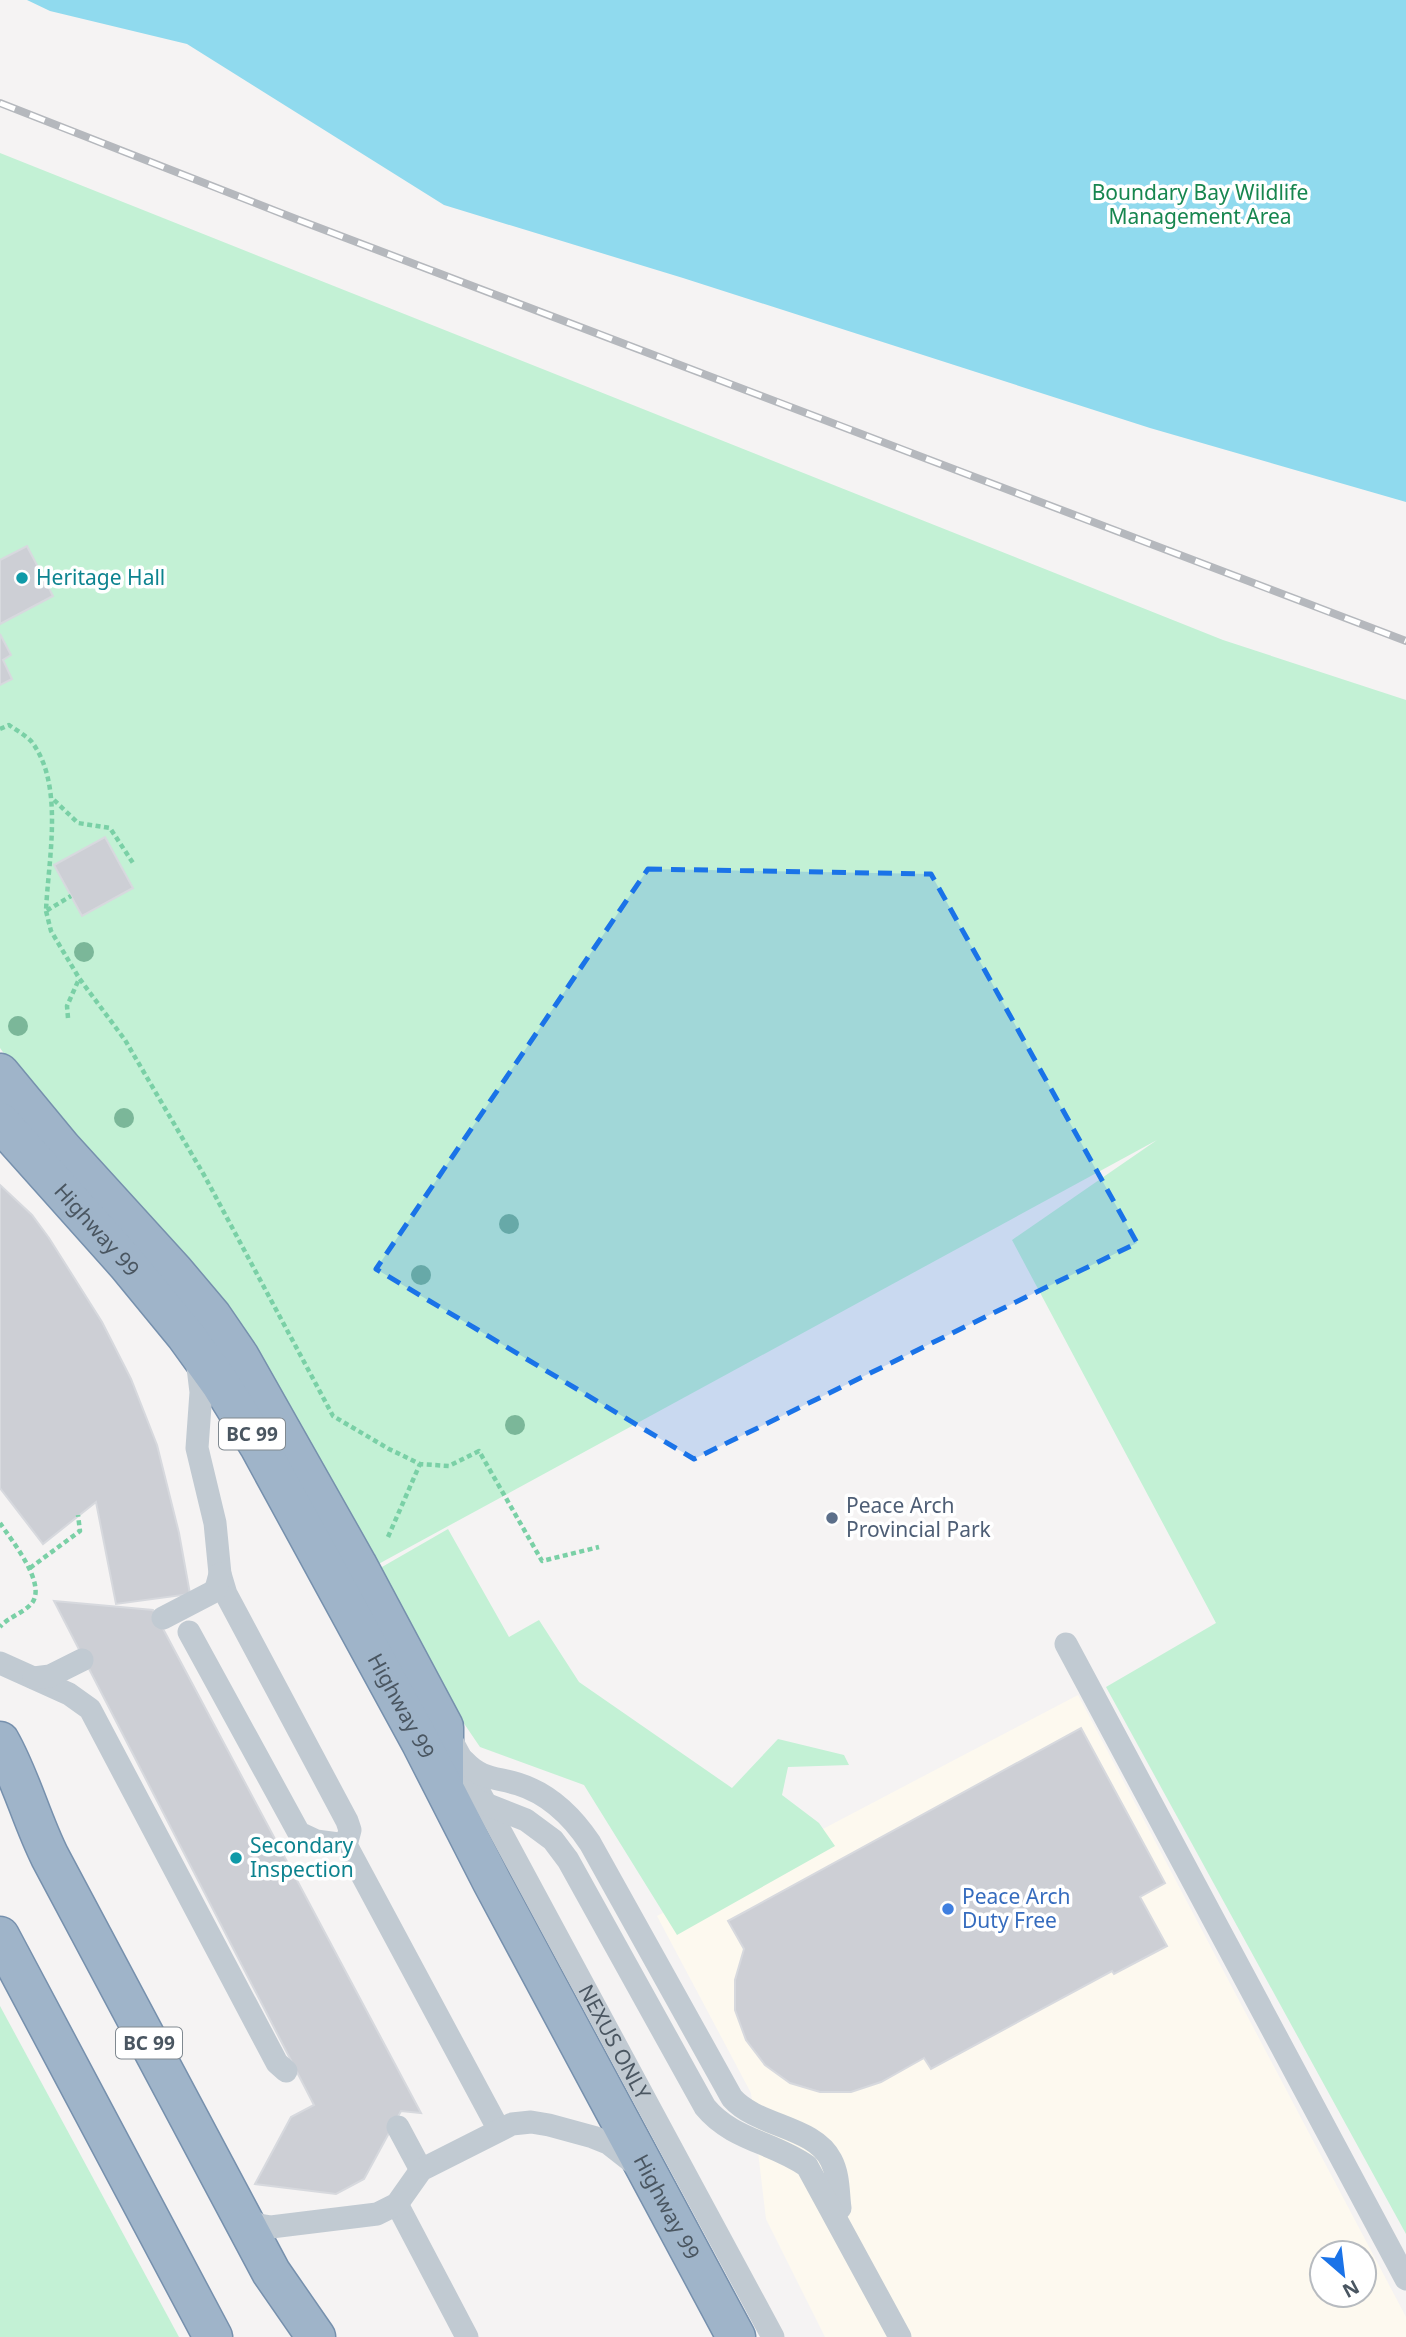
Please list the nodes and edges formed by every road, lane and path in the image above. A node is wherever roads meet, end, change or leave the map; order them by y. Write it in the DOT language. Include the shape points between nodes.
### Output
graph roads {
  1 [pos="0,729"];
  2 [pos="53,799"];
  3 [pos="133,863"];
  4 [pos="71,896"];
  5 [pos="47,911"];
  6 [pos="79,978"];
  7 [pos="68,1018"];
  8 [pos="0,1073"];
  9 [pos="0,1122"];
  10 [pos="186,1336"];
  11 [pos="421,1464"];
  12 [pos="78,1515"];
  13 [pos="0,1523"];
  14 [pos="388,1538"];
  15 [pos="599,1547"];
  16 [pos="30,1568"];
  17 [pos="220,1574"];
  18 [pos="163,1618"];
  19 [pos="0,1627"];
  20 [pos="190,1632"];
  21 [pos="1066,1644"];
  22 [pos="82,1660"];
  23 [pos="0,1663"];
  24 [pos="34,1678"];
  25 [pos="450,1738"];
  26 [pos="3,1748"];
  27 [pos="444,1788"];
  28 [pos="485,1803"];
  29 [pos="346,1845"];
  30 [pos="0,1936"];
  31 [pos="286,2071"];
  32 [pos="398,2127"];
  33 [pos="499,2130"];
  34 [pos="421,2170"];
  35 [pos="656,2184"];
  36 [pos="397,2204"];
  37 [pos="840,2208"];
  38 [pos="239,2212"];
  39 [pos="1406,2278"];
  40 [pos="213,2337"];
  41 [pos="316,2337"];
  42 [pos="467,2337"];
  43 [pos="736,2337"];
  44 [pos="773,2337"];
  45 [pos="900,2337"];
  1 -- 2 [label="path" via="9,725 30,741 45,769"];
  2 -- 3 [label="path" via="78,822 110,828"];
  2 -- 5 [label="path"];
  4 -- 5 [label="path"];
  5 -- 6 [label="path" via="51,932"];
  6 -- 7 [label="path" via="67,1006"];
  6 -- 11 [label="path" via="125,1040 204,1175 333,1416"];
  8 -- 25 [label="highway, BC 99" via="62,1149 174,1271 240,1357"];
  9 -- 10 [label="highway, Highway 99 / BC 99"];
  10 -- 17 [label="lane" via="201,1379 197,1448 215,1523"];
  10 -- 27 [label="highway, Highway 99 / BC 99" via="259,1446"];
  11 -- 14 [label="path"];
  11 -- 15 [label="path" via="449,1466 479,1451 542,1561"];
  12 -- 16 [label="path" via="80,1531"];
  13 -- 16 [label="path"];
  16 -- 19 [label="path" via="36,1589 32,1603"];
  17 -- 18 [label="lane" via="211,1593"];
  17 -- 29 [label="lane" via="226,1594 347,1821"];
  20 -- 29 [label="lane" via="299,1833 316,1841"];
  21 -- 39 [label="lane"];
  22 -- 24 [label="lane" via="50,1676"];
  23 -- 24 [label="lane"];
  24 -- 31 [label="lane" via="90,1709 276,2063"];
  25 -- 27 [label="highway, BC 99"];
  25 -- 28 [label="lane, NEXUS ONLY"];
  25 -- 37 [label="lane" via="475,1771 530,1788 569,1815 590,1843 732,2098 747,2112 825,2151 837,2178"];
  26 -- 38 [label="highway, BC 99" via="50,1857"];
  27 -- 28 [label="lane"];
  27 -- 35 [label="highway, Highway 99 / BC 99"];
  28 -- 44 [label="lane, NEXUS ONLY"];
  28 -- 45 [label="lane" via="540,1828 568,1860 715,2119 807,2166"];
  29 -- 33 [label="lane"];
  30 -- 40 [label="highway"];
  32 -- 34 [label="lane"];
  33 -- 34 [label="lane"];
  33 -- 35 [label="lane" via="531,2122 593,2137 630,2159"];
  34 -- 36 [label="lane"];
  35 -- 43 [label="highway, Highway 99 / BC 99"];
  36 -- 38 [label="lane" via="377,2214 271,2227"];
  36 -- 42 [label="lane"];
  38 -- 41 [label="highway, BC 99" via="271,2272"];
}
